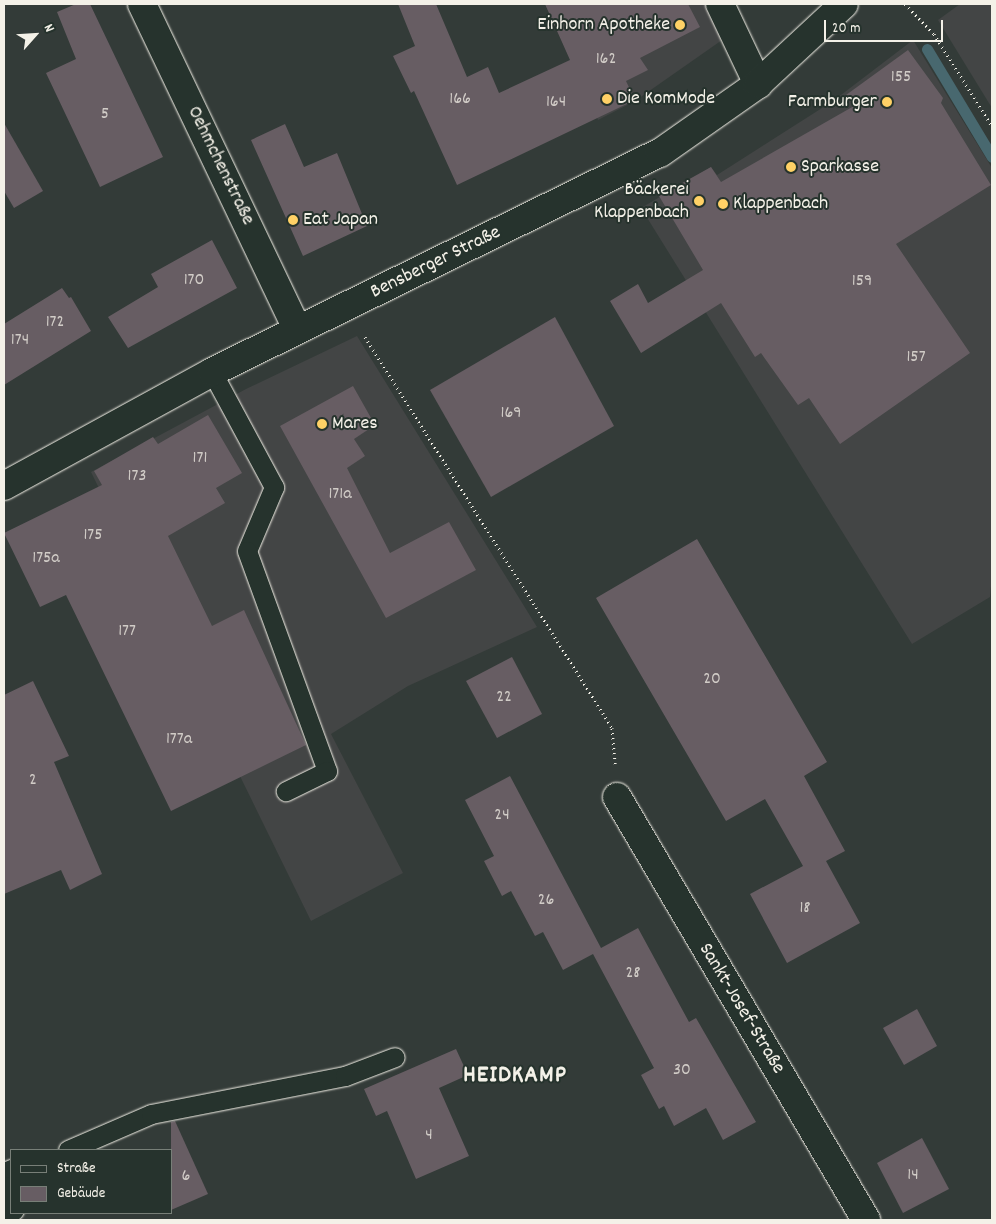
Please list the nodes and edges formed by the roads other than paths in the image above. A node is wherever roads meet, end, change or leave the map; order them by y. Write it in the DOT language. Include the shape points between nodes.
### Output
graph roads {
  1 [pos="142,4"];
  2 [pos="720,4"];
  3 [pos="844,4"];
  4 [pos="758,84"];
  5 [pos="297,329"];
  6 [pos="212,372"];
  7 [pos="4,486"];
  8 [pos="286,791"];
  9 [pos="617,797"];
  10 [pos="395,1057"];
  11 [pos="70,1149"];
  12 [pos="4,1191"];
  13 [pos="10,1206"];
  14 [pos="866,1220"];
  1 -- 5 [label="main road, Oehmchenstraße"];
  2 -- 4 [label="main road"];
  3 -- 4 [label="main road, Bensberger Straße"];
  4 -- 5 [label="main road, Bensberger Straße" via="660,153"];
  5 -- 6 [label="main road, Bensberger Straße"];
  6 -- 7 [label="main road, Bensberger Straße"];
  6 -- 8 [label="lane" via="274,487 247,551 327,771"];
  9 -- 14 [label="main road, Sankt-Josef-Straße"];
  10 -- 11 [label="lane" via="346,1076 151,1114"];
  12 -- 13 [label="main road"];
}
